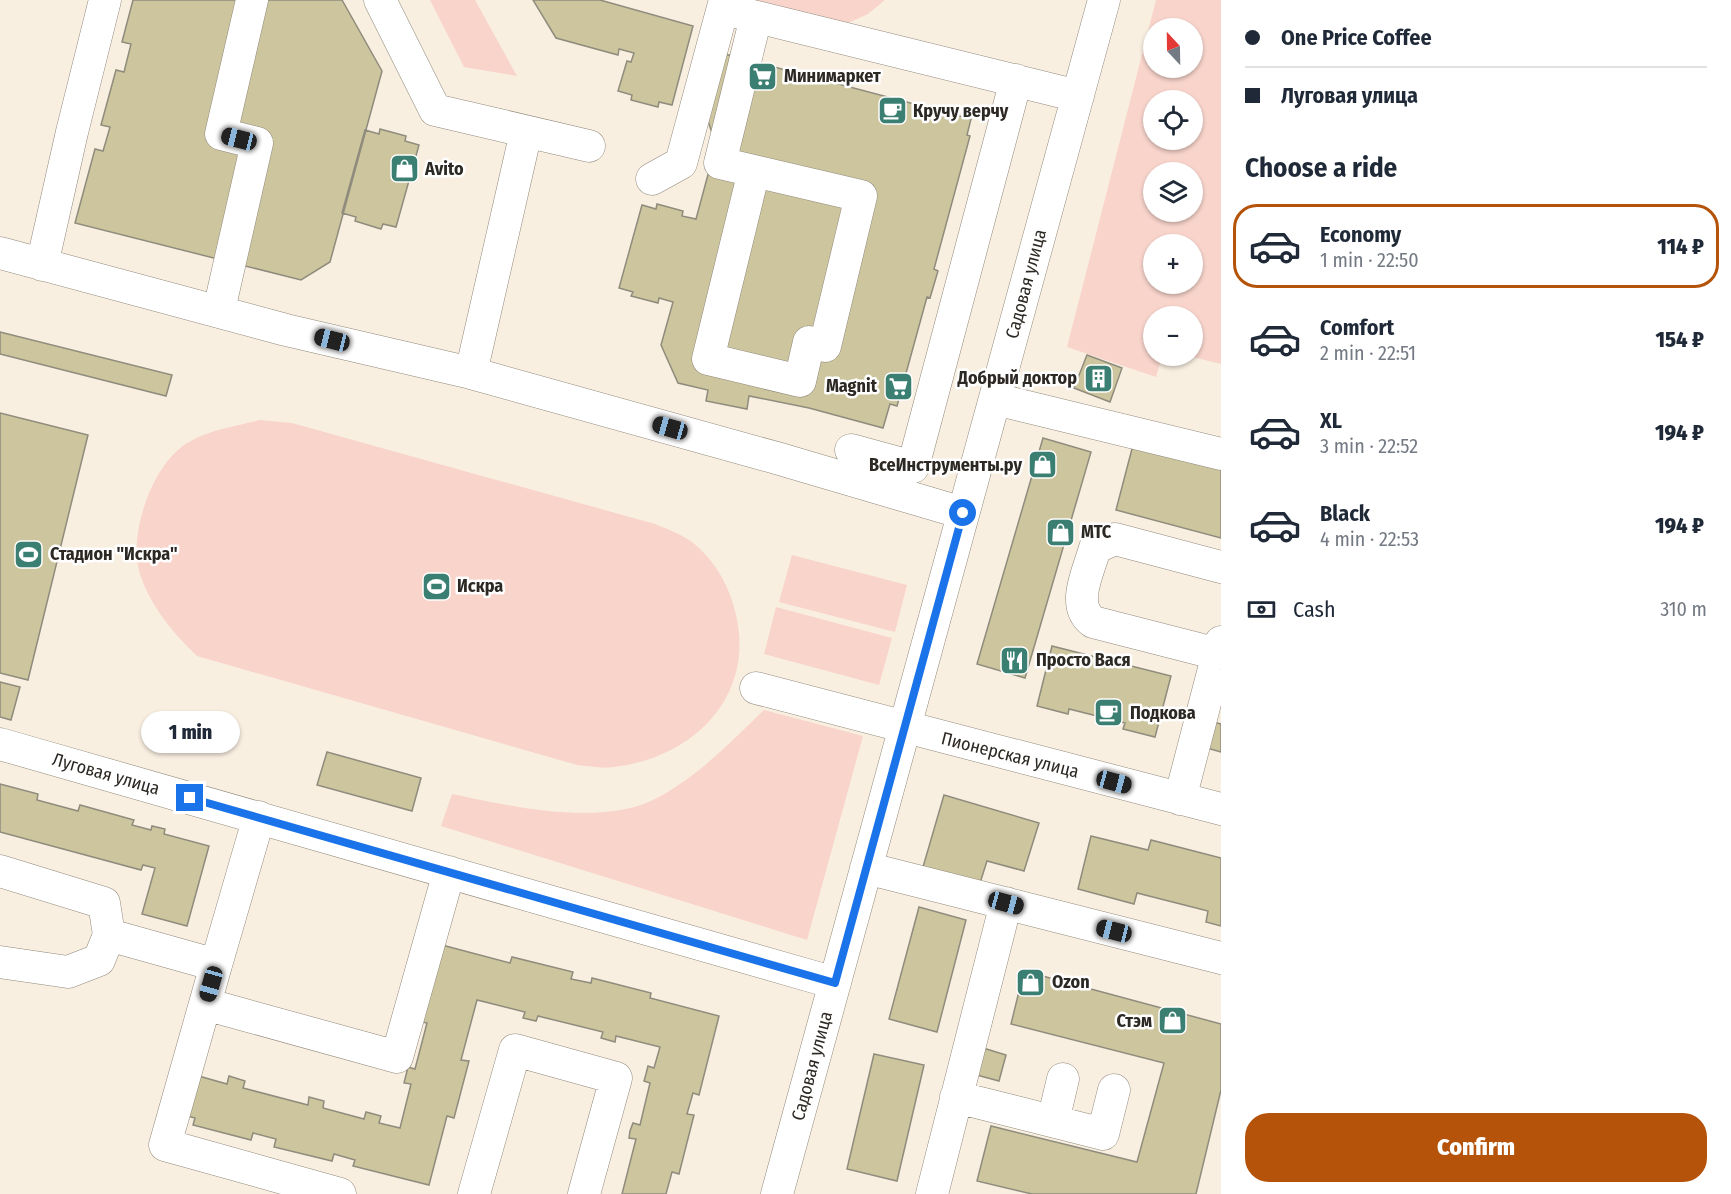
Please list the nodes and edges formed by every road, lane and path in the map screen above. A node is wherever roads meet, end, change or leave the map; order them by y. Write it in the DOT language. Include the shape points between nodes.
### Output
graph roads {
  1 [pos="105,0"];
  2 [pos="252,0"];
  3 [pos="380,0"];
  4 [pos="1104,0"];
  5 [pos="724,4"];
  6 [pos="756,17"];
  7 [pos="1016,80"];
  8 [pos="1077,96"];
  9 [pos="526,132"];
  10 [pos="590,146"];
  11 [pos="754,171"];
  12 [pos="652,179"];
  13 [pos="0,253"];
  14 [pos="42,265"];
  15 [pos="219,310"];
  16 [pos="471,373"];
  17 [pos="994,399"];
  18 [pos="851,450"];
  19 [pos="1221,454"];
  20 [pos="963,513"];
  21 [pos="1221,567"];
  22 [pos="1219,648"];
  23 [pos="756,688"];
  24 [pos="904,727"];
  25 [pos="0,744"];
  26 [pos="1180,799"];
  27 [pos="1221,809"];
  28 [pos="259,817"];
  29 [pos="866,868"];
  30 [pos="0,871"];
  31 [pos="449,872"];
  32 [pos="1006,903"];
  33 [pos="109,935"];
  34 [pos="1221,958"];
  35 [pos="0,962"];
  36 [pos="216,965"];
  37 [pos="835,983"];
  38 [pos="205,1004"];
  39 [pos="1064,1079"];
  40 [pos="1114,1090"];
  41 [pos="956,1097"];
  42 [pos="1053,1121"];
  43 [pos="340,1194"];
  44 [pos="474,1194"];
  45 [pos="584,1194"];
  46 [pos="777,1194"];
  47 [pos="932,1194"];
  1 -- 14 [label="street"];
  2 -- 15 [label="street" via="221,134 258,143"];
  3 -- 9 [label="street" via="435,110"];
  4 -- 8 [label="street, Садовая улица"];
  5 -- 6 [label="street"];
  5 -- 12 [label="street" via="681,163"];
  6 -- 7 [label="street"];
  6 -- 11 [label="street" via="720,163"];
  7 -- 8 [label="street"];
  7 -- 18 [label="street" via="913,468"];
  8 -- 17 [label="street, Садовая улица"];
  9 -- 10 [label="street"];
  9 -- 16 [label="street"];
  11 -- 11 [label="street" via="708,359 800,381 809,342 825,346 861,196"];
  13 -- 14 [label="street"];
  14 -- 15 [label="street"];
  15 -- 16 [label="street" via="286,330"];
  16 -- 20 [label="street"];
  17 -- 19 [label="street"];
  17 -- 20 [label="street, Садовая улица"];
  20 -- 24 [label="street, Садовая улица"];
  21 -- 22 [label="street" via="1115,538 1095,548 1080,603 1084,615 1093,622"];
  22 -- 26 [label="street"];
  23 -- 24 [label="street, Пионерская улица"];
  24 -- 26 [label="street, Пионерская улица"];
  24 -- 29 [label="street, Садовая улица"];
  25 -- 28 [label="street, Луговая улица"];
  26 -- 27 [label="street, Пионерская улица"];
  28 -- 31 [label="street, Луговая улица"];
  28 -- 36 [label="street"];
  29 -- 32 [label="street"];
  29 -- 37 [label="street, Садовая улица"];
  30 -- 33 [label="street" via="104,903"];
  31 -- 37 [label="street, Луговая улица"];
  31 -- 38 [label="street" via="397,1057"];
  32 -- 34 [label="street"];
  32 -- 41 [label="street"];
  33 -- 35 [label="street" via="99,960 68,972"];
  33 -- 36 [label="street"];
  36 -- 38 [label="street"];
  37 -- 46 [label="street, Садовая улица"];
  38 -- 43 [label="street" via="165,1145"];
  39 -- 42 [label="street"];
  40 -- 42 [label="street" via="1103,1134"];
  41 -- 42 [label="street"];
  41 -- 47 [label="street"];
  44 -- 45 [label="street" via="515,1050 616,1078"];
}
